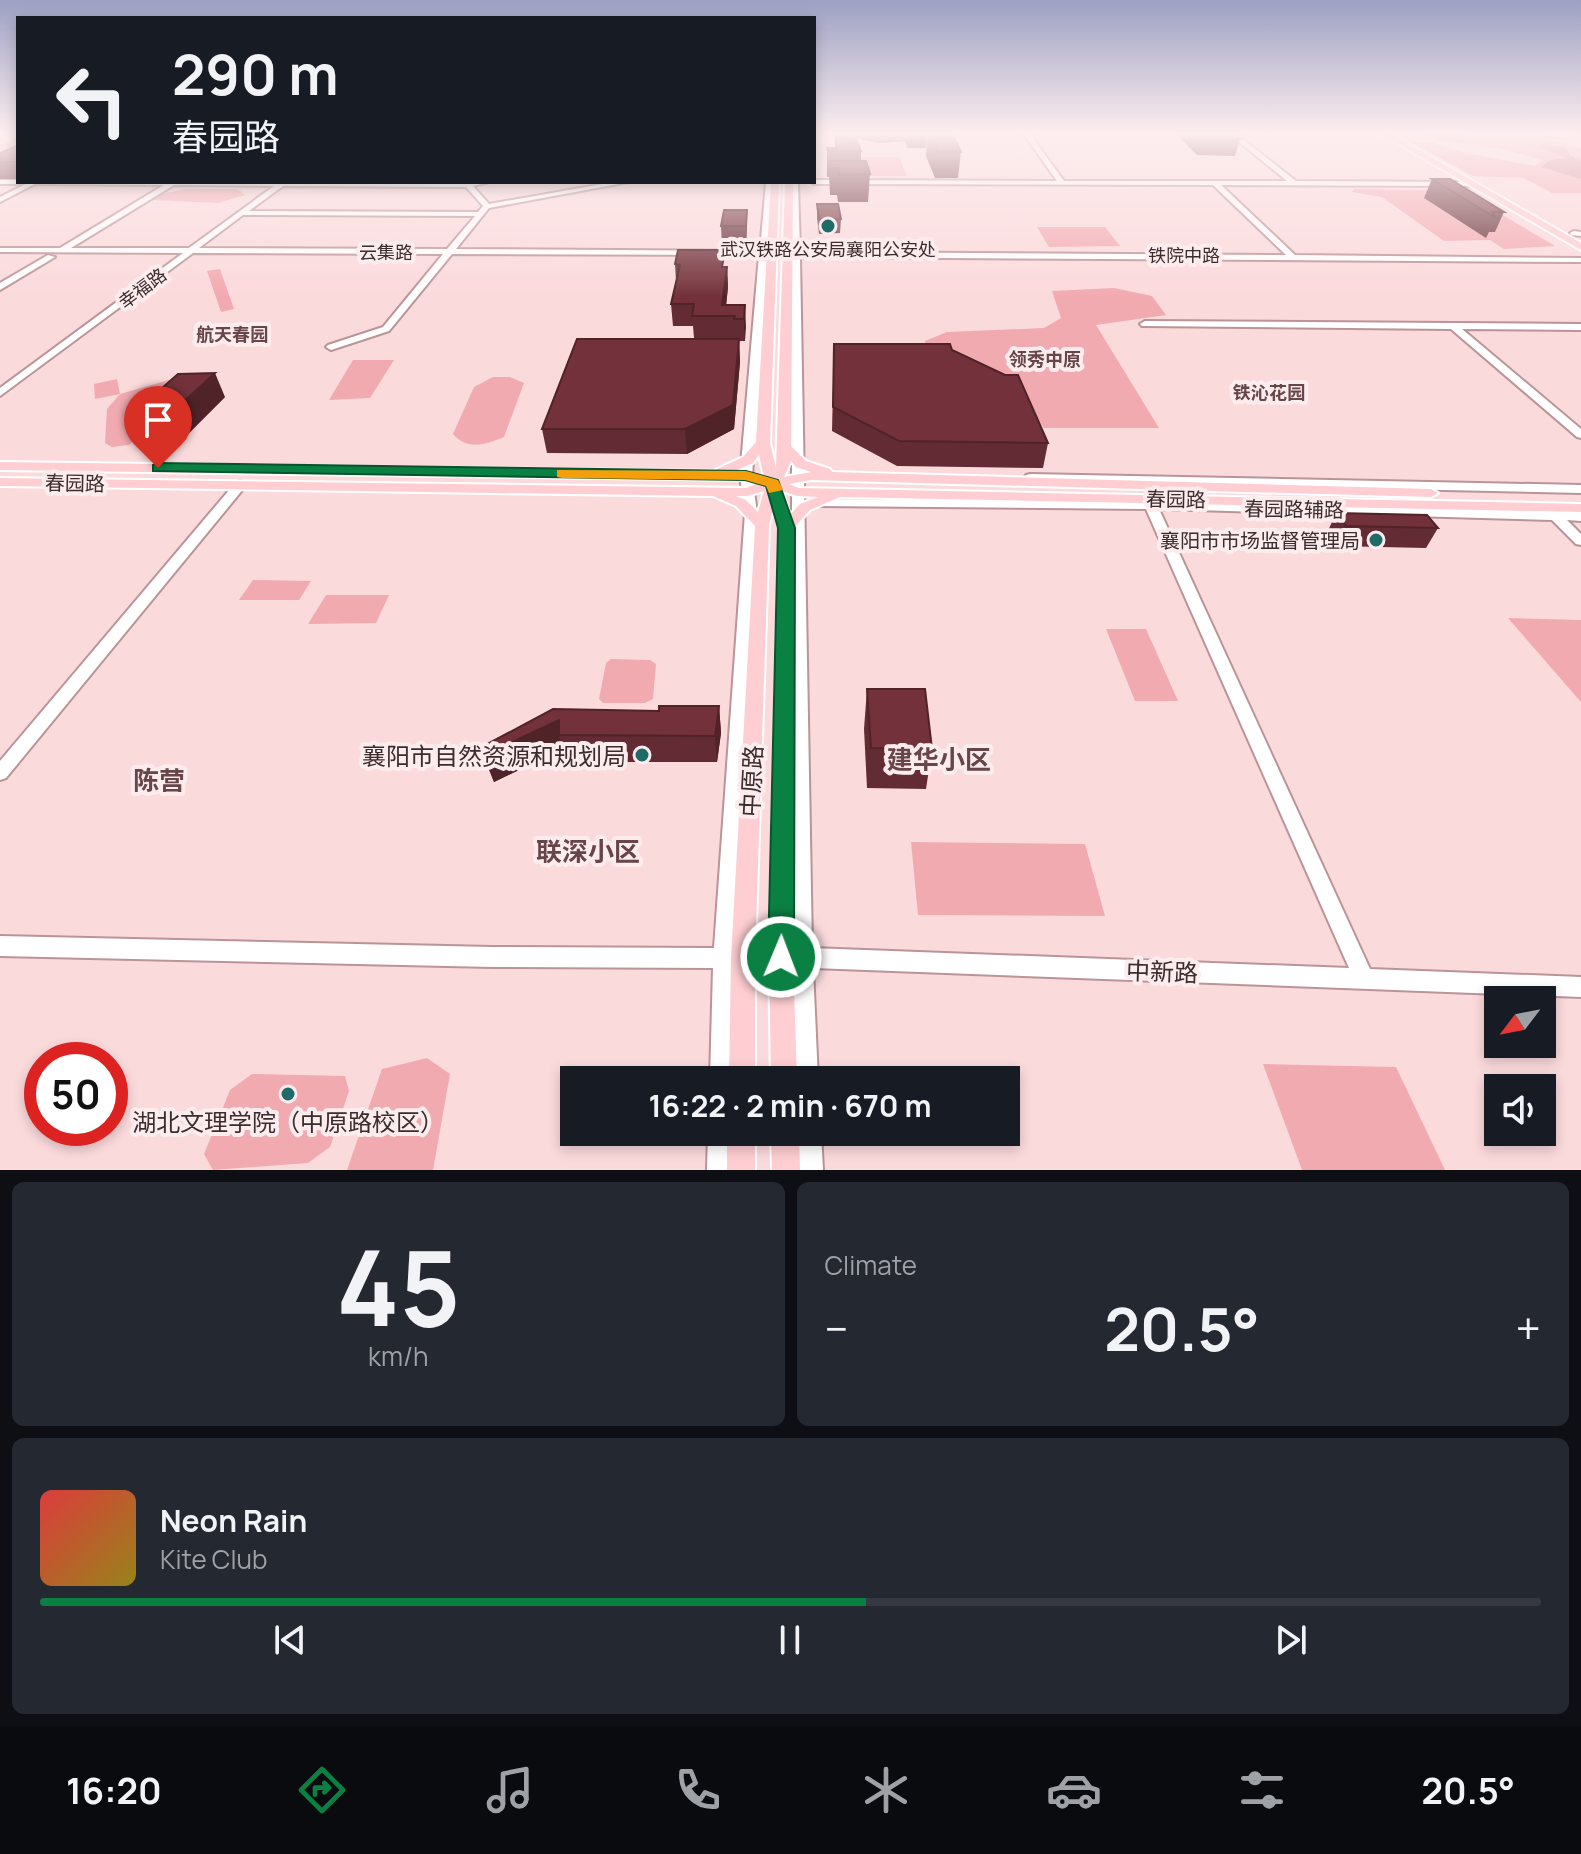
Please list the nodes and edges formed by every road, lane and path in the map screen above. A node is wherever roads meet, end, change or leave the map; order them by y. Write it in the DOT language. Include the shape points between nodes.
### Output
graph roads {
  1 [pos="24,188"];
  2 [pos="166,188"];
  3 [pos="273,188"];
  4 [pos="273,188"];
  5 [pos="470,188"];
  6 [pos="594,188"];
  7 [pos="770,188"];
  8 [pos="775,188"];
  9 [pos="788,188"];
  10 [pos="794,188"];
  11 [pos="1220,188"];
  12 [pos="1477,188"];
  13 [pos="1495,188"];
  14 [pos="0,200"];
  15 [pos="487,206"];
  16 [pos="242,213"];
  17 [pos="481,214"];
  18 [pos="1579,235"];
  19 [pos="1581,247"];
  20 [pos="0,250"];
  21 [pos="62,250"];
  22 [pos="188,250"];
  23 [pos="452,252"];
  24 [pos="780,254"];
  25 [pos="1291,256"];
  26 [pos="51,257"];
  27 [pos="1581,260"];
  28 [pos="0,287"];
  29 [pos="1145,324"];
  30 [pos="1453,326"];
  31 [pos="1581,327"];
  32 [pos="331,347"];
  33 [pos="0,385"];
  34 [pos="0,393"];
  35 [pos="1581,435"];
  36 [pos="763,443"];
  37 [pos="790,453"];
  38 [pos="0,466"];
  39 [pos="747,468"];
  40 [pos="818,471"];
  41 [pos="858,480"];
  42 [pos="0,482"];
  43 [pos="773,483"];
  44 [pos="797,484"];
  45 [pos="240,485"];
  46 [pos="1581,489"];
  47 [pos="711,491"];
  48 [pos="747,492"];
  49 [pos="839,492"];
  50 [pos="1581,497"];
  51 [pos="816,502"];
  52 [pos="1149,502"];
  53 [pos="1581,508"];
  54 [pos="1550,511"];
  55 [pos="799,513"];
  56 [pos="1581,517"];
  57 [pos="756,519"];
  58 [pos="786,528"];
  59 [pos="1581,541"];
  60 [pos="0,773"];
  61 [pos="0,946"];
  62 [pos="734,957"];
  63 [pos="792,958"];
  64 [pos="1364,979"];
  65 [pos="1581,987"];
  66 [pos="722,1066"];
  67 [pos="741,1066"];
  68 [pos="785,1066"];
  69 [pos="805,1066"];
  70 [pos="720,1146"];
  71 [pos="741,1146"];
  72 [pos="785,1146"];
  73 [pos="810,1146"];
  74 [pos="719,1170"];
  75 [pos="741,1170"];
  76 [pos="786,1170"];
  77 [pos="811,1170"];
  1 -- 14 [label="street"];
  2 -- 21 [label="street"];
  3 -- 16 [label="street, 幸福路"];
  4 -- 22 [label="street, 幸福路"];
  5 -- 15 [label="street"];
  6 -- 15 [label="street"];
  7 -- 24 [label="street"];
  8 -- 24 [label="main road, 中原路"];
  9 -- 24 [label="main road, 中原路"];
  10 -- 24 [label="street"];
  11 -- 25 [label="street"];
  12 -- 19 [label="main road"];
  13 -- 18 [label="main road"];
  15 -- 17 [label="street"];
  16 -- 17 [label="street"];
  16 -- 22 [label="street, 幸福路"];
  17 -- 23 [label="street"];
  20 -- 21 [label="street, 云集路"];
  21 -- 22 [label="street, 云集路"];
  22 -- 23 [label="street, 云集路"];
  22 -- 33 [label="street, 幸福路"];
  22 -- 34 [label="street, 幸福路"];
  23 -- 24 [label="street, 云集路"];
  23 -- 32 [label="street" via="386,329"];
  24 -- 25 [label="street, 铁院中路"];
  24 -- 36 [label="main road, 中原路"];
  24 -- 37 [label="main road, 中原路"];
  24 -- 39 [label="street"];
  25 -- 27 [label="street, 铁院中路"];
  26 -- 28 [label="street"];
  29 -- 30 [label="street"];
  30 -- 31 [label="street"];
  30 -- 35 [label="street"];
  36 -- 39 [label="main road"];
  36 -- 43 [label="main road, 中原路"];
  37 -- 40 [label="main road"];
  37 -- 43 [label="main road, 中原路"];
  37 -- 44 [label="street"];
  38 -- 39 [label="main road, 春园路" via="714,475"];
  39 -- 43 [label="main road, 春园路"];
  39 -- 48 [label="street"];
  40 -- 41 [label="main road"];
  40 -- 46 [label="street, 春园路辅路"];
  41 -- 44 [label="main road, 春园路"];
  41 -- 50 [label="main road, 春园路"];
  42 -- 45 [label="main road, 春园路"];
  43 -- 44 [label="main road, 春园路"];
  43 -- 48 [label="main road, 春园路"];
  43 -- 57 [label="main road, 中原路"];
  43 -- 58 [label="main road, 中原路"];
  44 -- 49 [label="main road, 春园路"];
  44 -- 55 [label="street"];
  45 -- 47 [label="main road, 春园路"];
  45 -- 60 [label="street"];
  47 -- 48 [label="main road, 春园路"];
  47 -- 57 [label="main road" via="741,503"];
  48 -- 57 [label="street"];
  49 -- 51 [label="main road"];
  49 -- 52 [label="main road, 春园路"];
  51 -- 52 [label="street"];
  51 -- 55 [label="main road"];
  52 -- 54 [label="main road, 春园路"];
  52 -- 64 [label="street"];
  53 -- 54 [label="main road, 春园路"];
  54 -- 56 [label="street"];
  54 -- 59 [label="street"];
  55 -- 58 [label="main road"];
  55 -- 63 [label="street"];
  57 -- 62 [label="main road, 中原路"];
  58 -- 63 [label="main road, 中原路"];
  61 -- 62 [label="street, 中新路"];
  62 -- 63 [label="street, 中新路"];
  62 -- 66 [label="street"];
  62 -- 67 [label="main road, 中原路"];
  63 -- 64 [label="street, 中新路"];
  63 -- 68 [label="main road, 中原路"];
  63 -- 69 [label="street"];
  64 -- 65 [label="street, 中新路"];
  70 -- 74 [label="street"];
  71 -- 75 [label="main road"];
  72 -- 76 [label="main road"];
  73 -- 77 [label="street"];
}
